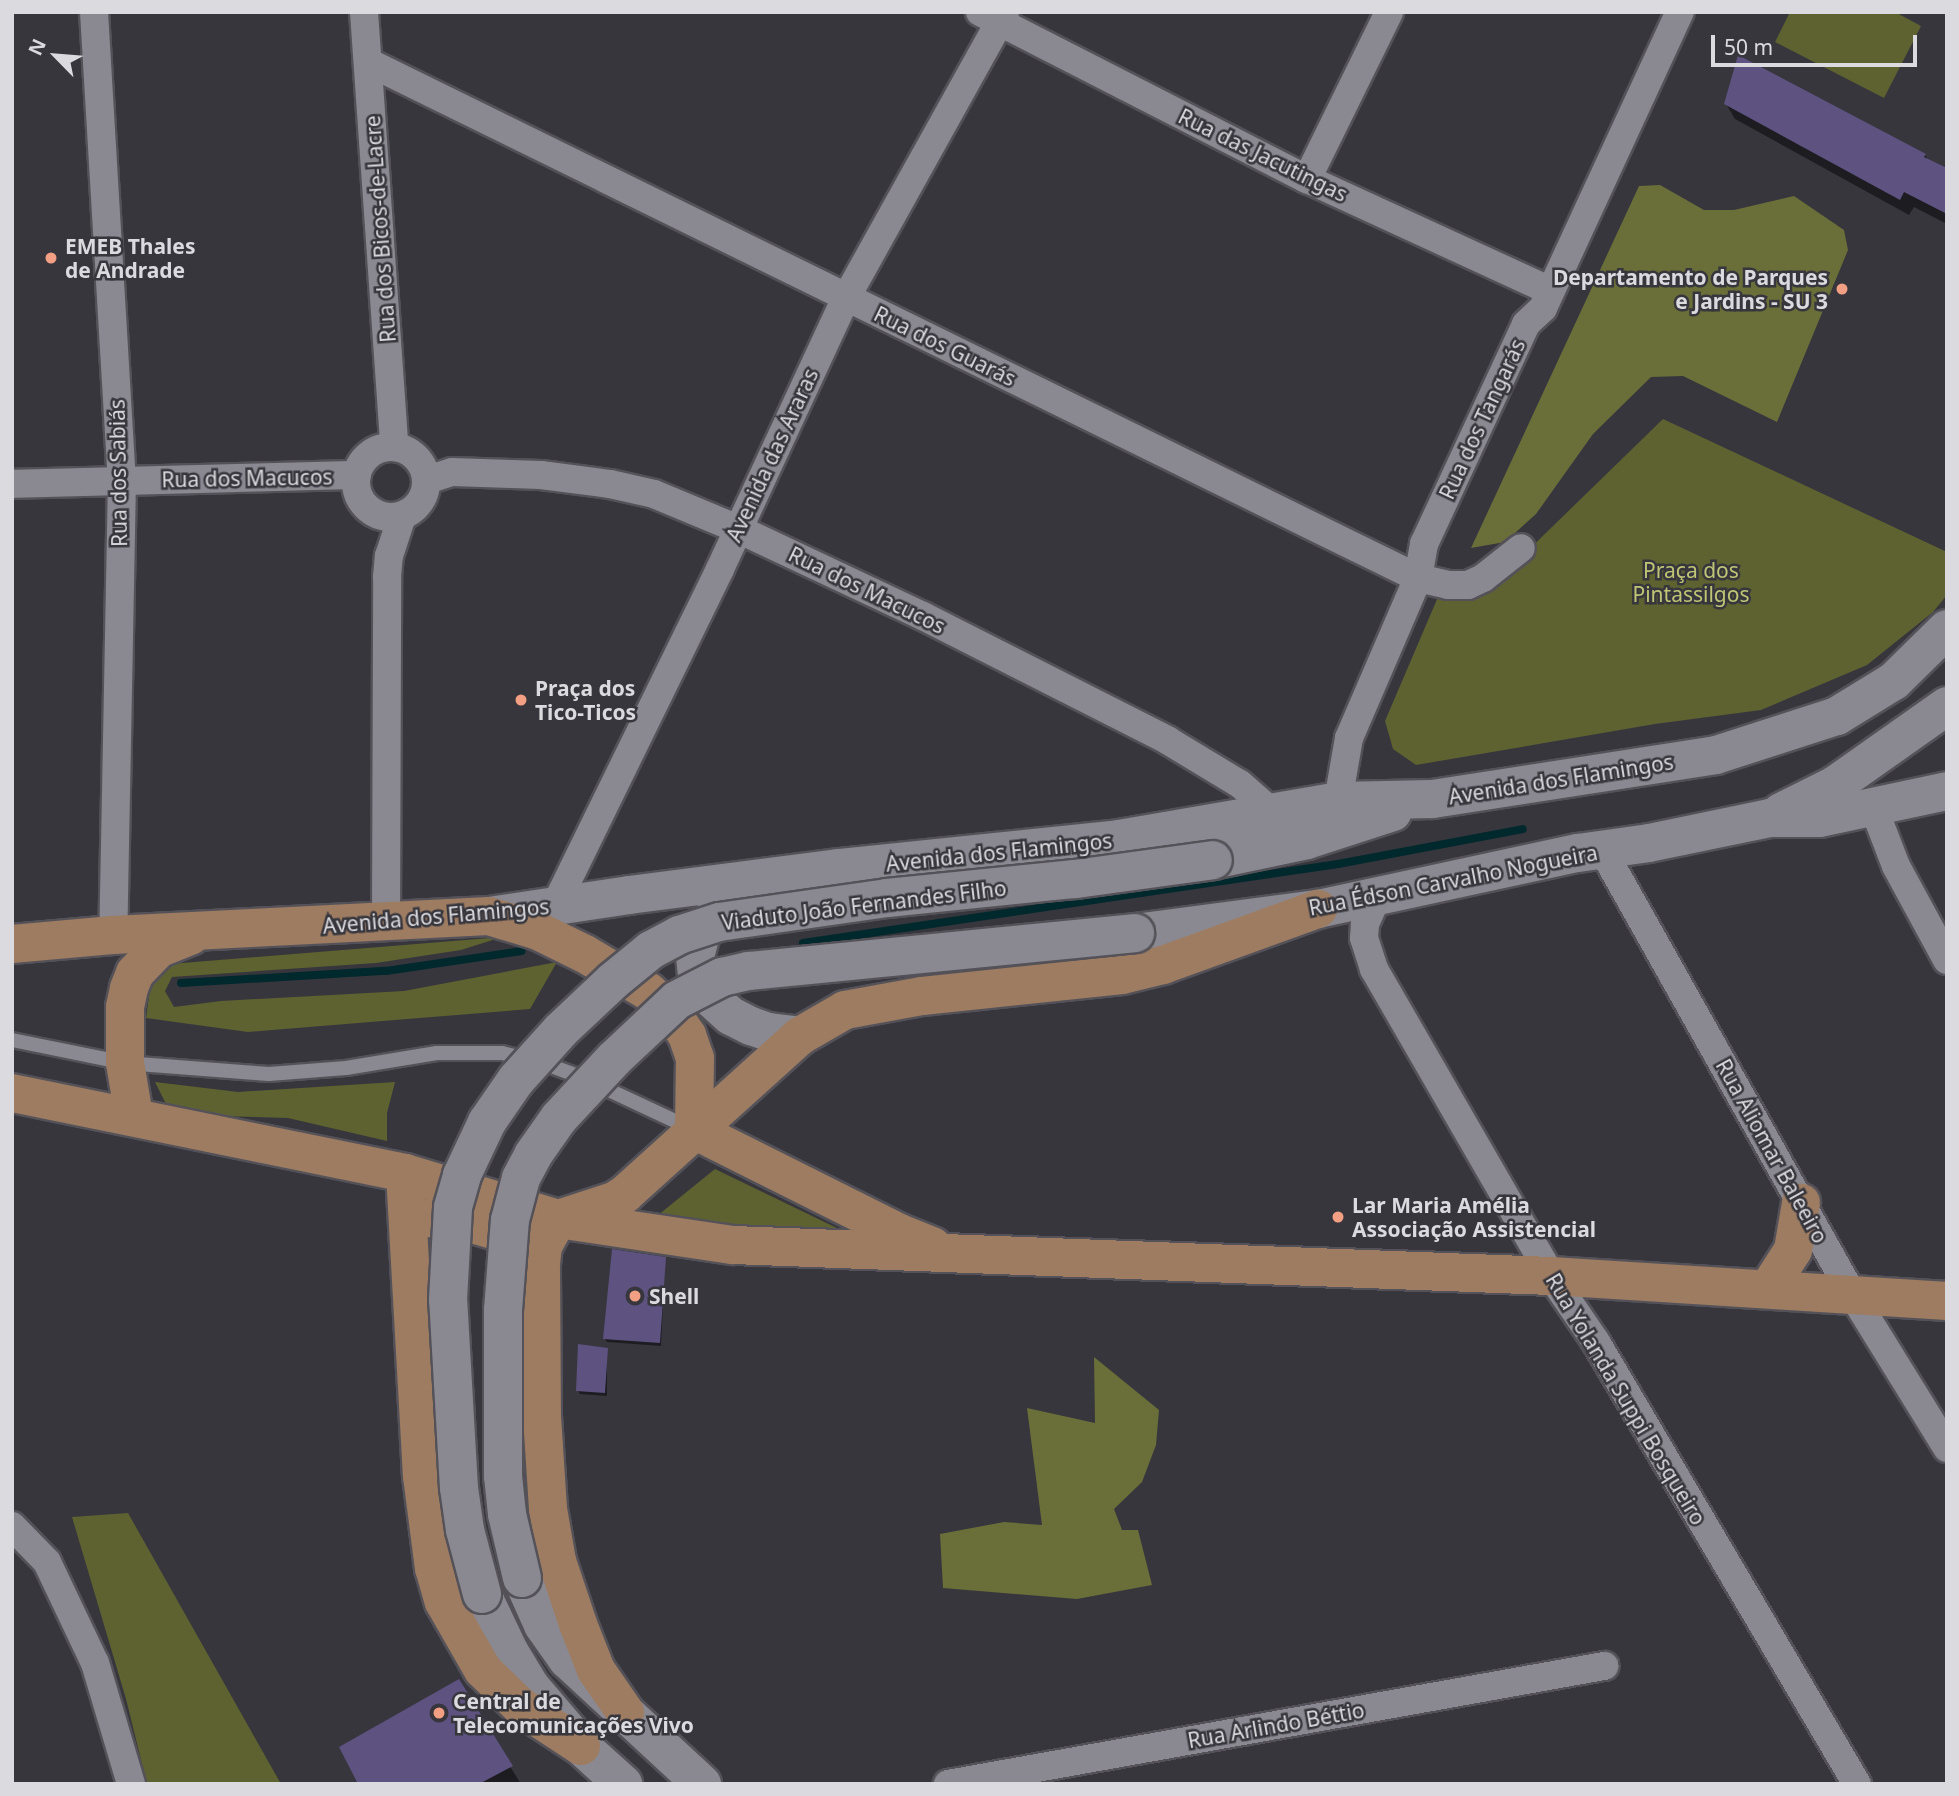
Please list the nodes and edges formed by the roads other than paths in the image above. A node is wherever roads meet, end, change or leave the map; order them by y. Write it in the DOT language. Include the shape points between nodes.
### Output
graph roads {
  1 [pos="94,12"];
  2 [pos="364,12"];
  3 [pos="1389,12"];
  4 [pos="1679,12"];
  5 [pos="995,16"];
  6 [pos="368,62"];
  7 [pos="1307,179"];
  8 [pos="1551,291"];
  9 [pos="846,298"];
  10 [pos="394,446"];
  11 [pos="357,475"];
  12 [pos="122,480"];
  13 [pos="427,480"];
  14 [pos="12,484"];
  15 [pos="402,516"];
  16 [pos="738,529"];
  17 [pos="1521,548"];
  18 [pos="1418,578"];
  19 [pos="1944,638"];
  20 [pos="1947,706"];
  21 [pos="1947,791"];
  22 [pos="1432,799"];
  23 [pos="1338,801"];
  24 [pos="1873,806"];
  25 [pos="1273,813"];
  26 [pos="1770,818"];
  27 [pos="1602,849"];
  28 [pos="760,879"];
  29 [pos="1377,897"];
  30 [pos="555,906"];
  31 [pos="1318,909"];
  32 [pos="489,916"];
  33 [pos="386,923"];
  34 [pos="202,932"];
  35 [pos="113,935"];
  36 [pos="12,944"];
  37 [pos="1947,960"];
  38 [pos="800,1036"];
  39 [pos="12,1040"];
  40 [pos="125,1063"];
  41 [pos="12,1093"];
  42 [pos="134,1116"];
  43 [pos="694,1130"];
  44 [pos="405,1173"];
  45 [pos="1801,1203"];
  46 [pos="558,1219"];
  47 [pos="408,1228"];
  48 [pos="957,1256"];
  49 [pos="541,1264"];
  50 [pos="1551,1276"];
  51 [pos="1768,1289"];
  52 [pos="1852,1294"];
  53 [pos="1947,1301"];
  54 [pos="1947,1448"];
  55 [pos="12,1526"];
  56 [pos="1604,1666"];
  57 [pos="625,1712"];
  58 [pos="581,1746"];
  59 [pos="131,1784"];
  60 [pos="623,1784"];
  61 [pos="702,1784"];
  62 [pos="948,1784"];
  63 [pos="1857,1784"];
  1 -- 12 [label="street, Rua dos Sabiás"];
  2 -- 6 [label="street, Rua dos Bicos-de-Lacre"];
  3 -- 7 [label="street"];
  4 -- 8 [label="street, Rua dos Tangarás"];
  5 -- 7 [label="street, Rua das Jacutingas"];
  5 -- 9 [label="street, Avenida das Araras"];
  6 -- 9 [label="street, Rua dos Guarás"];
  6 -- 10 [label="street, Rua dos Bicos-de-Lacre"];
  7 -- 8 [label="street, Rua das Jacutingas"];
  8 -- 18 [label="street, Rua dos Tangarás" via="1521,333 1424,544"];
  9 -- 16 [label="street, Avenida das Araras"];
  9 -- 18 [label="street, Rua dos Guarás"];
  10 -- 11 [label="street" via="366,457"];
  10 -- 13 [label="street" via="420,460"];
  11 -- 12 [label="street, Rua dos Macucos"];
  11 -- 15 [label="street" via="360,499 368,509 378,515"];
  12 -- 14 [label="street, Rua dos Macucos"];
  12 -- 35 [label="street, Rua dos Sabiás"];
  13 -- 15 [label="street" via="420,502"];
  13 -- 16 [label="street, Rua dos Macucos" via="452,472 541,475 610,484 654,494"];
  15 -- 33 [label="street" via="387,577"];
  16 -- 25 [label="street, Rua dos Macucos" via="923,616 1167,740 1240,784"];
  16 -- 30 [label="street, Avenida das Araras"];
  17 -- 18 [label="street, Rua dos Guarás" via="1468,585"];
  18 -- 23 [label="street, Rua dos Tangarás" via="1357,714"];
  19 -- 22 [label="main road, Avenida dos Flamingos" via="1894,681 1837,716 1793,733 1716,755"];
  20 -- 26 [label="main road" via="1835,785"];
  21 -- 24 [label="main road"];
  22 -- 23 [label="main road, Avenida dos Flamingos"];
  22 -- 58 [label="main road, Viaduto João Fernandes Filho, bridge" via="1307,840 1213,860 719,922 651,950 561,1030 516,1080 470,1155 453,1207 448,1300 459,1488 482,1594 530,1686"];
  23 -- 25 [label="main road, Avenida dos Flamingos"];
  24 -- 26 [label="main road" via="1820,818"];
  24 -- 37 [label="street" via="1896,866"];
  25 -- 28 [label="main road, Avenida dos Flamingos" via="1119,839"];
  26 -- 27 [label="main road, Rua Édson Carvalho Nogueira"];
  27 -- 29 [label="main road, Rua Édson Carvalho Nogueira"];
  27 -- 45 [label="street, Rua Aliomar Baleeiro"];
  28 -- 30 [label="main road, Avenida dos Flamingos"];
  28 -- 38 [label="main road" via="721,906 701,934 695,956 697,976 704,992 732,1016 768,1032"];
  29 -- 31 [label="main road, Rua Édson Carvalho Nogueira"];
  29 -- 50 [label="street, Rua Yolanda Suppi Bosqueiro" via="1364,938 1374,969"];
  30 -- 32 [label="main road, Avenida dos Flamingos"];
  31 -- 38 [label="main road" via="1163,965 1122,975 880,1002 845,1010"];
  31 -- 57 [label="main road, Rua Édson Carvalho Nogueira, bridge" via="722,977 677,1000 559,1118 521,1178 510,1220 503,1310 507,1514 522,1578 552,1641"];
  32 -- 33 [label="main road, Avenida dos Flamingos"];
  32 -- 43 [label="main road" via="573,948 649,992 672,1013 695,1058"];
  33 -- 34 [label="main road, Avenida dos Flamingos"];
  34 -- 35 [label="main road, Avenida dos Flamingos"];
  34 -- 40 [label="main road" via="158,949 135,972 125,1007"];
  35 -- 36 [label="main road, Avenida dos Flamingos"];
  38 -- 43 [label="main road"];
  39 -- 40 [label="lane"];
  40 -- 42 [label="main road"];
  40 -- 43 [label="lane" via="270,1074 346,1068 437,1053 502,1053 581,1077"];
  41 -- 42 [label="main road"];
  42 -- 44 [label="main road"];
  43 -- 46 [label="main road" via="625,1194"];
  43 -- 48 [label="main road" via="900,1233"];
  44 -- 46 [label="main road"];
  44 -- 47 [label="main road"];
  45 -- 51 [label="main road" via="1793,1250"];
  45 -- 52 [label="street, Rua Aliomar Baleeiro"];
  46 -- 48 [label="main road" via="733,1245"];
  46 -- 49 [label="main road" via="543,1246"];
  47 -- 49 [label="main road" via="430,1216 444,1216 505,1234 529,1249"];
  47 -- 58 [label="main road" via="422,1476 434,1568 444,1602 483,1670 520,1706"];
  48 -- 50 [label="main road"];
  49 -- 57 [label="main road" via="543,1427 548,1509 557,1561 596,1670"];
  50 -- 51 [label="main road"];
  50 -- 63 [label="street, Rua Yolanda Suppi Bosqueiro" via="1596,1342"];
  51 -- 52 [label="main road"];
  52 -- 53 [label="main road"];
  52 -- 54 [label="street, Rua Aliomar Baleeiro"];
  55 -- 59 [label="street" via="47,1562 90,1650"];
  56 -- 62 [label="street, Rua Arlindo Béttio"];
  57 -- 61 [label="main road"];
  58 -- 60 [label="main road, Viaduto João Fernandes Filho"];
}
